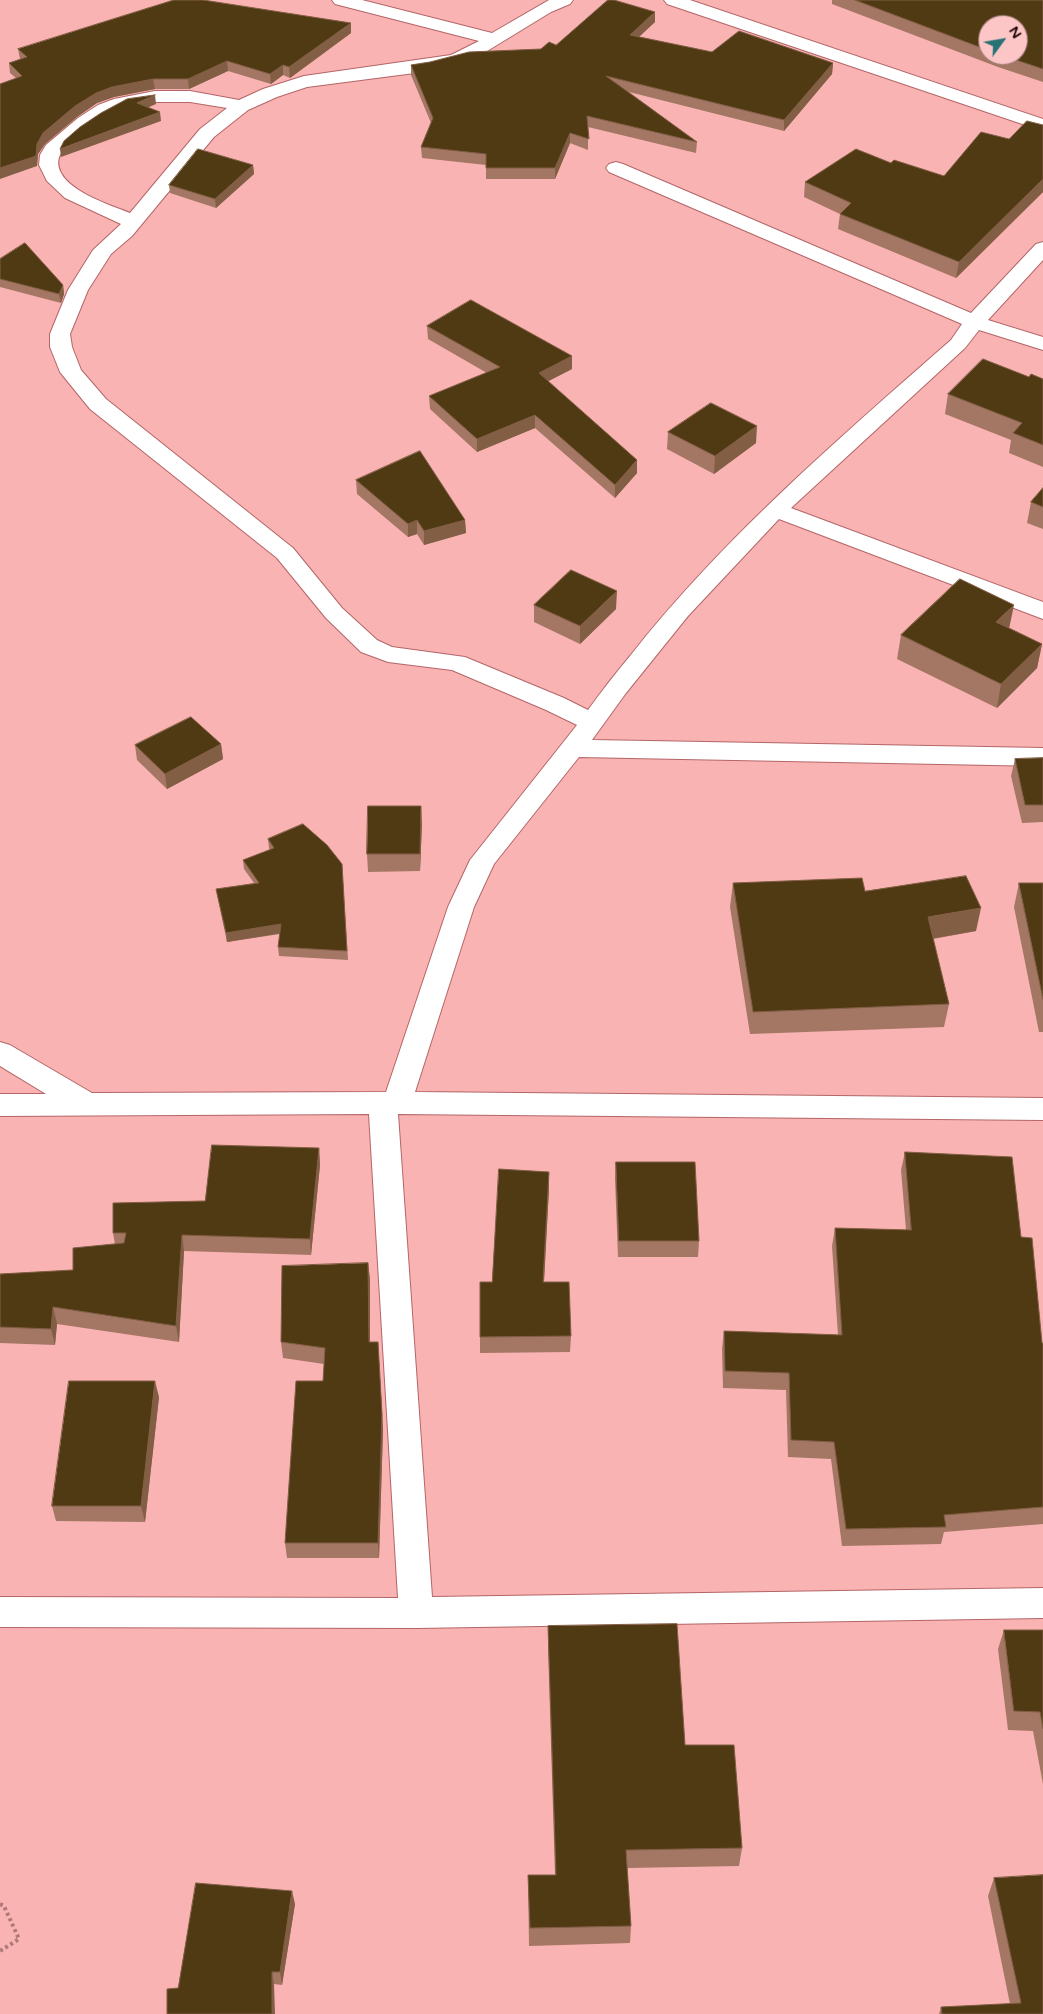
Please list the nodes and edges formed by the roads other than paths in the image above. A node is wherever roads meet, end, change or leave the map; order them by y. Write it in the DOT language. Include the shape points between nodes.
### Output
graph roads {
  1 [pos="341,0"];
  2 [pos="673,0"];
  3 [pos="550,3"];
  4 [pos="494,39"];
  5 [pos="241,106"];
  6 [pos="1043,125"];
  7 [pos="616,168"];
  8 [pos="133,222"];
  9 [pos="1043,248"];
  10 [pos="974,322"];
  11 [pos="1043,344"];
  12 [pos="776,510"];
  13 [pos="1043,611"];
  14 [pos="592,723"];
  15 [pos="572,748"];
  16 [pos="1043,757"];
  17 [pos="0,1053"];
  18 [pos="390,1103"];
  19 [pos="87,1104"];
  20 [pos="0,1105"];
  21 [pos="1043,1110"];
  22 [pos="1043,1603"];
  23 [pos="0,1612"];
  24 [pos="416,1613"];
  1 -- 4 [label="street"];
  2 -- 6 [label="street"];
  3 -- 4 [label="street"];
  4 -- 5 [label="street" via="456,60 304,82"];
  5 -- 8 [label="street" via="207,133"];
  5 -- 8 [label="street" via="219,100 150,96 104,110 53,148 49,168 60,186 78,198"];
  7 -- 10 [label="street"];
  8 -- 14 [label="street" via="103,250 78,290 60,334 61,347 71,372 98,404 285,553 334,613 369,646 388,654 456,663"];
  9 -- 10 [label="street"];
  10 -- 11 [label="street"];
  10 -- 12 [label="street" via="958,344 829,458"];
  12 -- 13 [label="street"];
  12 -- 14 [label="street" via="696,592 606,700"];
  14 -- 15 [label="street"];
  15 -- 16 [label="street"];
  15 -- 18 [label="street" via="483,860 461,908"];
  17 -- 19 [label="street"];
  18 -- 19 [label="street"];
  18 -- 21 [label="street"];
  18 -- 24 [label="street"];
  19 -- 20 [label="street"];
  22 -- 24 [label="street"];
  23 -- 24 [label="street"];
}
